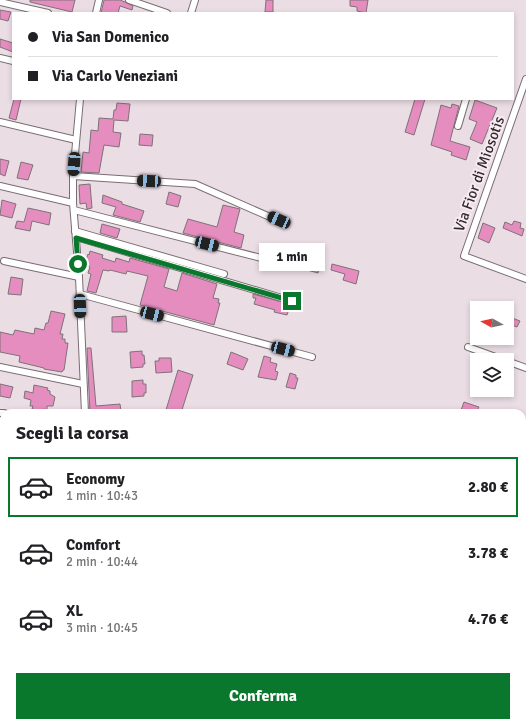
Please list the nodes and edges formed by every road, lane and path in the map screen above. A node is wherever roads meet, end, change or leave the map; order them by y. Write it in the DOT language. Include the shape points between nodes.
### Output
graph roads {
  1 [pos="99,0"];
  2 [pos="129,0"];
  3 [pos="194,0"];
  4 [pos="0,2"];
  5 [pos="44,12"];
  6 [pos="96,12"];
  7 [pos="164,12"];
  8 [pos="191,12"];
  9 [pos="0,58"];
  10 [pos="12,61"];
  11 [pos="526,79"];
  12 [pos="80,100"];
  13 [pos="466,100"];
  14 [pos="0,122"];
  15 [pos="458,126"];
  16 [pos="76,140"];
  17 [pos="73,176"];
  18 [pos="0,186"];
  19 [pos="73,203"];
  20 [pos="74,210"];
  21 [pos="279,220"];
  22 [pos="76,234"];
  23 [pos="4,261"];
  24 [pos="296,267"];
  25 [pos="224,274"];
  26 [pos="79,277"];
  27 [pos="526,279"];
  28 [pos="80,294"];
  29 [pos="292,301"];
  30 [pos="468,347"];
  31 [pos="486,353"];
  32 [pos="312,357"];
  33 [pos="514,363"];
  34 [pos="0,367"];
  35 [pos="526,368"];
  36 [pos="83,384"];
  37 [pos="86,409"];
  1 -- 6 [label="street"];
  2 -- 7 [label="street"];
  3 -- 8 [label="street"];
  4 -- 5 [label="street"];
  9 -- 10 [label="street"];
  11 -- 27 [label="street, Via Fior di Miosotis" via="464,256"];
  12 -- 16 [label="street"];
  13 -- 15 [label="street"];
  14 -- 16 [label="street"];
  16 -- 17 [label="street"];
  17 -- 19 [label="street"];
  17 -- 21 [label="street" via="195,184"];
  18 -- 19 [label="street"];
  19 -- 20 [label="street"];
  20 -- 22 [label="street"];
  20 -- 24 [label="street"];
  22 -- 25 [label="street"];
  22 -- 26 [label="street"];
  22 -- 29 [label="street"];
  23 -- 26 [label="street"];
  26 -- 28 [label="street"];
  28 -- 32 [label="street"];
  28 -- 36 [label="street"];
  30 -- 31 [label="street"];
  33 -- 35 [label="street"];
  34 -- 36 [label="street"];
  36 -- 37 [label="street"];
}
